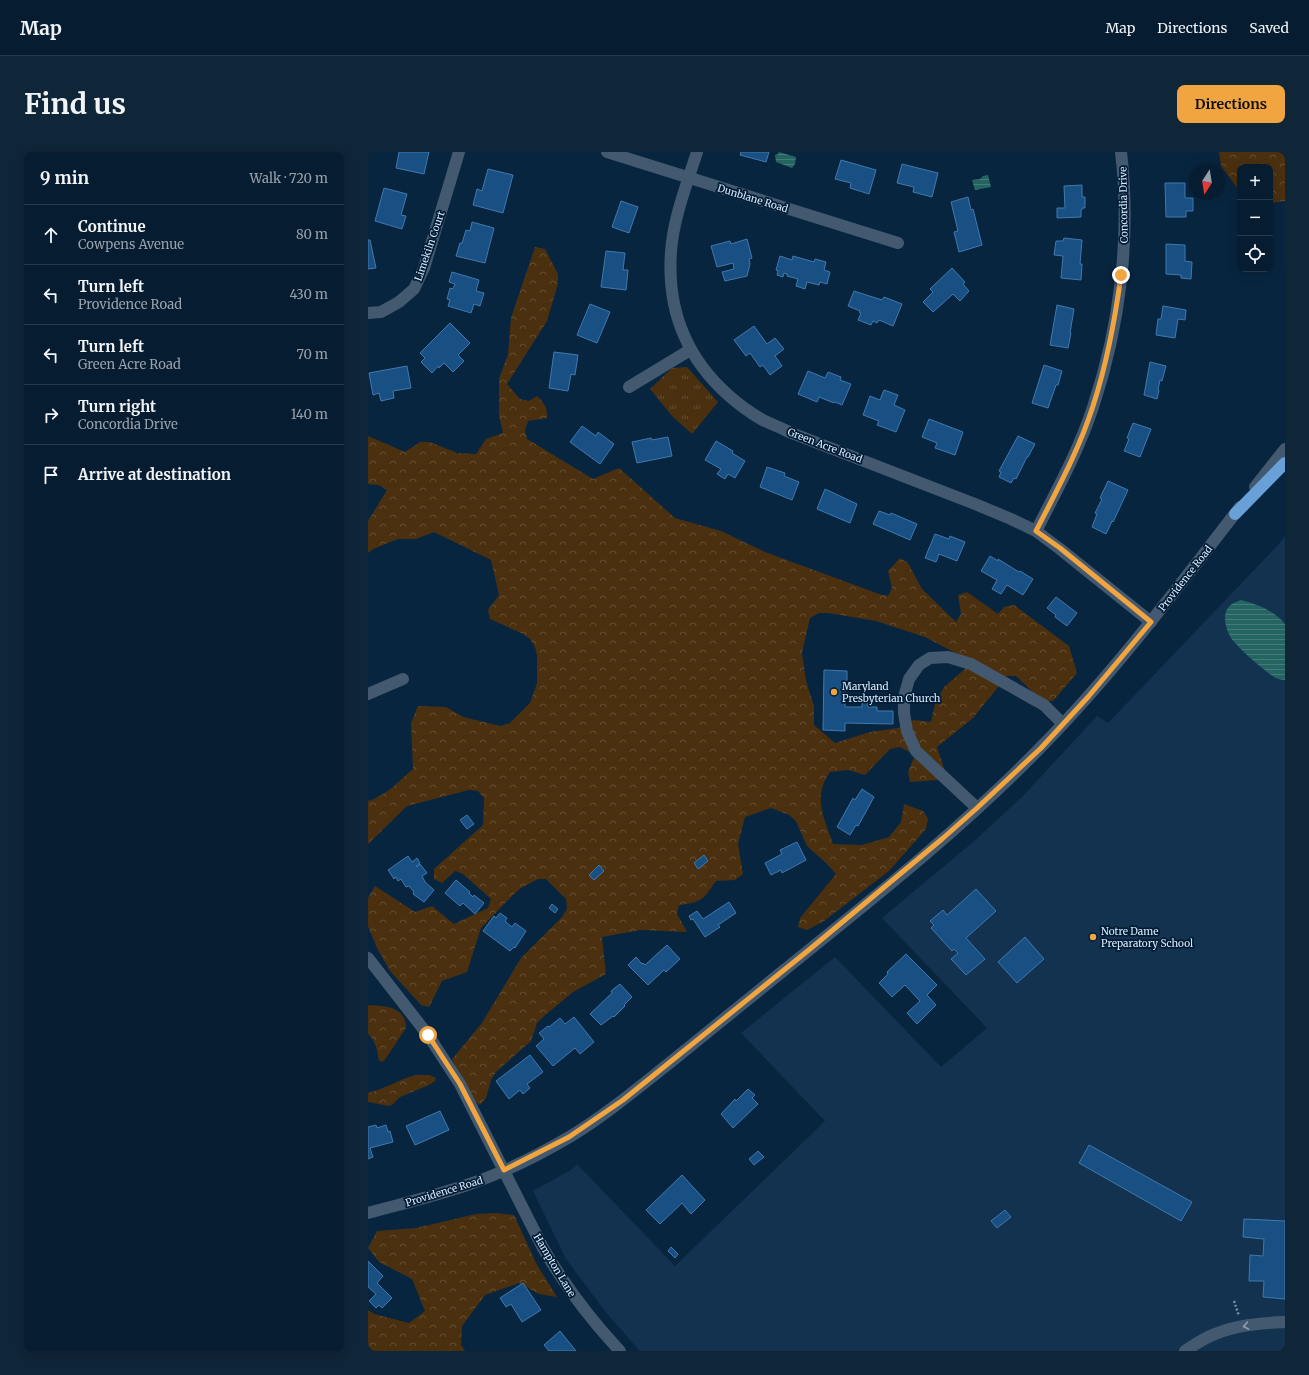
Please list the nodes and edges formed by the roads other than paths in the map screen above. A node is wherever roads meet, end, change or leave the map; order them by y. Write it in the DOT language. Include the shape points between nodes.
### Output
graph roads {
  1 [pos="459,152"];
  2 [pos="607,152"];
  3 [pos="697,152"];
  4 [pos="1121,152"];
  5 [pos="689,178"];
  6 [pos="898,243"];
  7 [pos="368,313"];
  8 [pos="690,350"];
  9 [pos="629,386"];
  10 [pos="1285,449"];
  11 [pos="1285,463"];
  12 [pos="1235,514"];
  13 [pos="1036,531"];
  14 [pos="1151,622"];
  15 [pos="402,679"];
  16 [pos="368,694"];
  17 [pos="1063,724"];
  18 [pos="977,808"];
  19 [pos="368,958"];
  20 [pos="504,1170"];
  21 [pos="368,1213"];
  22 [pos="1285,1322"];
  23 [pos="620,1351"];
  24 [pos="1185,1351"];
  1 -- 7 [label="street, Limekiln Court" via="424,268 414,289 399,302 381,312"];
  2 -- 5 [label="street, Dunblane Road"];
  3 -- 5 [label="street, Green Acre Road"];
  4 -- 13 [label="street, Concordia Drive" via="1125,229 1121,275 1105,366 1076,451"];
  5 -- 6 [label="street, Dunblane Road"];
  5 -- 8 [label="street, Green Acre Road" via="675,225 671,278 674,306"];
  8 -- 9 [label="street"];
  8 -- 13 [label="street, Green Acre Road" via="715,383 760,419 975,504"];
  10 -- 12 [label="street, Providence Road"];
  11 -- 12 [label="highway"];
  12 -- 14 [label="street, Providence Road"];
  13 -- 14 [label="street, Green Acre Road"];
  14 -- 17 [label="street, Providence Road"];
  15 -- 16 [label="street"];
  17 -- 18 [label="street, Providence Road"];
  17 -- 18 [label="street" via="1044,705 971,664 948,657 930,658 919,665 909,679 904,696 907,731 916,751"];
  18 -- 20 [label="street, Providence Road" via="823,939 623,1100 569,1137"];
  19 -- 20 [label="street, Hampton Lane" via="444,1057 472,1105"];
  20 -- 21 [label="street, Providence Road" via="465,1186"];
  20 -- 23 [label="street, Hampton Lane" via="556,1271 581,1307"];
  22 -- 24 [label="street, one-way" via="1233,1328 1214,1334"];
}
